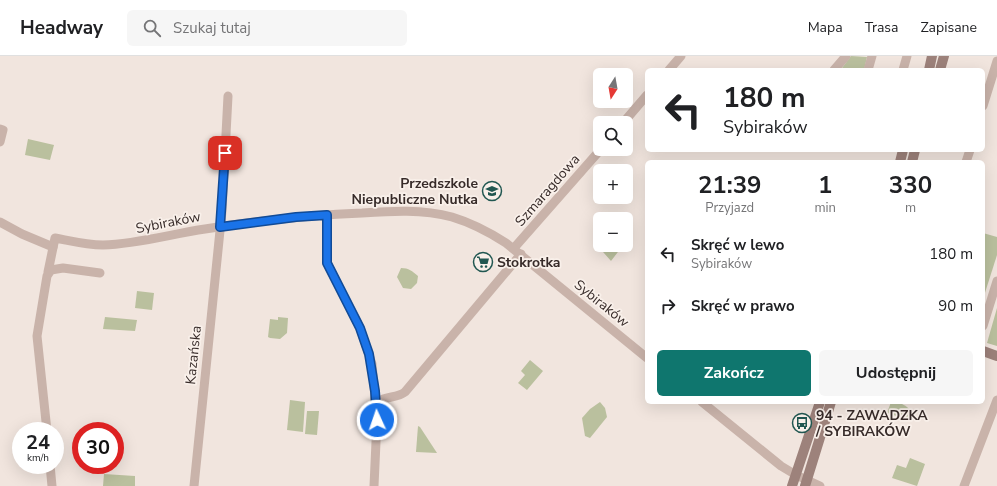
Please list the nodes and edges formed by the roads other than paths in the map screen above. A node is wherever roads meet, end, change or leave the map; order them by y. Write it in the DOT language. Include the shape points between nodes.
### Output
graph roads {
  1 [pos="680,56"];
  2 [pos="846,56"];
  3 [pos="872,56"];
  4 [pos="907,56"];
  5 [pos="932,56"];
  6 [pos="944,56"];
  7 [pos="997,61"];
  8 [pos="670,68"];
  9 [pos="836,68"];
  10 [pos="869,68"];
  11 [pos="904,68"];
  12 [pos="929,68"];
  13 [pos="941,68"];
  14 [pos="228,96"];
  15 [pos="645,97"];
  16 [pos="985,100"];
  17 [pos="629,116"];
  18 [pos="0,129"];
  19 [pos="0,142"];
  20 [pos="594,156"];
  21 [pos="327,215"];
  22 [pos="0,222"];
  23 [pos="220,227"];
  24 [pos="54,242"];
  25 [pos="517,252"];
  26 [pos="48,272"];
  27 [pos="100,273"];
  28 [pos="997,281"];
  29 [pos="985,320"];
  30 [pos="985,352"];
  31 [pos="645,356"];
  32 [pos="997,356"];
  33 [pos="375,391"];
  34 [pos="386,397"];
  35 [pos="997,400"];
  36 [pos="376,404"];
  37 [pos="704,404"];
  38 [pos="819,404"];
  39 [pos="830,404"];
  40 [pos="46,422"];
  41 [pos="51,474"];
  42 [pos="796,475"];
  43 [pos="806,483"];
  44 [pos="52,486"];
  45 [pos="194,486"];
  46 [pos="374,486"];
  47 [pos="792,486"];
  48 [pos="820,486"];
  49 [pos="964,486"];
  1 -- 8 [label="street"];
  2 -- 9 [label="street"];
  3 -- 10 [label="street"];
  4 -- 11 [label="street"];
  5 -- 12 [label="street"];
  6 -- 13 [label="street"];
  7 -- 16 [label="street"];
  14 -- 23 [label="street, Kazańska"];
  15 -- 17 [label="street"];
  18 -- 19 [label="street" via="3,130"];
  20 -- 25 [label="street, Szmaragdowa"];
  21 -- 23 [label="street, Sybiraków"];
  21 -- 25 [label="street, Sybiraków" via="414,211 433,213 472,224"];
  21 -- 33 [label="street" via="327,263 360,328 370,359"];
  22 -- 24 [label="street, Sybiraków" via="22,234"];
  23 -- 24 [label="street, Sybiraków" via="102,245"];
  23 -- 45 [label="street, Kazańska"];
  24 -- 26 [label="street"];
  25 -- 31 [label="street, Sybiraków"];
  25 -- 34 [label="street, Szmaragdowa" via="405,392 398,396"];
  26 -- 27 [label="street" via="54,268 63,268"];
  26 -- 40 [label="street" via="37,336"];
  28 -- 29 [label="street"];
  30 -- 32 [label="street"];
  33 -- 34 [label="street"];
  33 -- 36 [label="street"];
  34 -- 36 [label="street"];
  35 -- 49 [label="street"];
  36 -- 46 [label="street"];
  37 -- 42 [label="street" via="772,459"];
  38 -- 42 [label="street"];
  39 -- 43 [label="street"];
  41 -- 44 [label="street"];
  42 -- 43 [label="street"];
  42 -- 47 [label="street"];
  43 -- 48 [label="street"];
}
